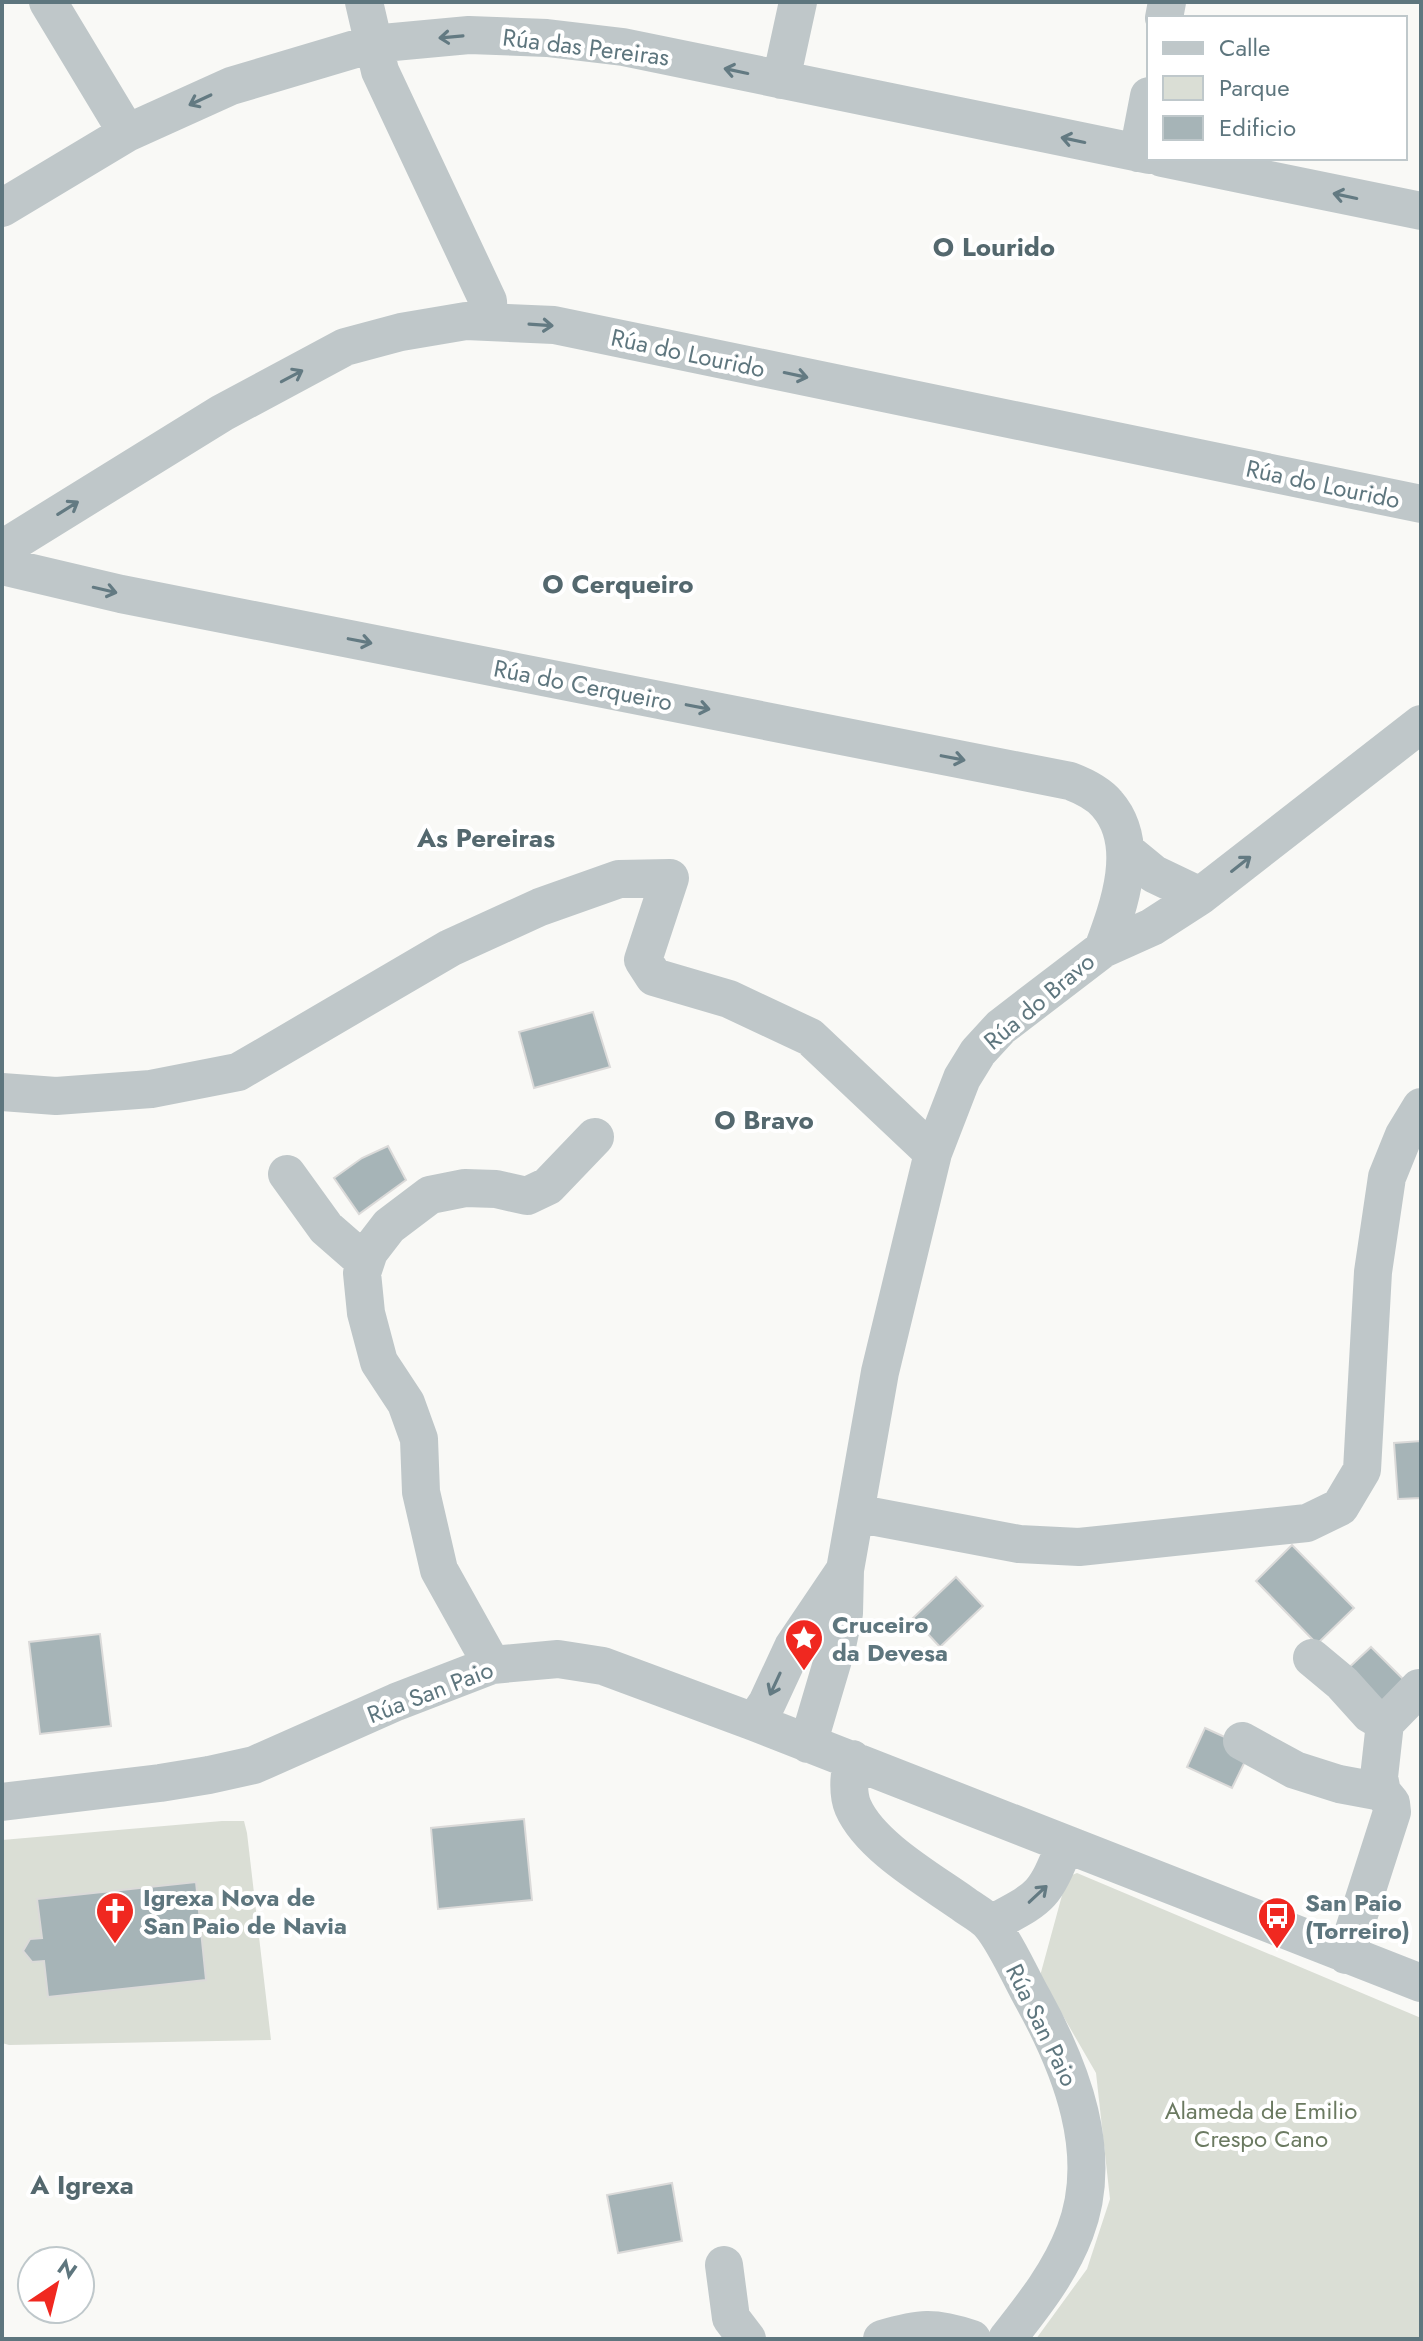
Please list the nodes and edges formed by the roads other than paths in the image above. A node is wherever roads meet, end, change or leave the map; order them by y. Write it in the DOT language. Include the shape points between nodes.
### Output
graph roads {
  1 [pos="48,2"];
  2 [pos="364,2"];
  3 [pos="798,2"];
  4 [pos="372,44"];
  5 [pos="781,80"];
  6 [pos="127,133"];
  7 [pos="1147,154"];
  8 [pos="1174,160"];
  9 [pos="2,208"];
  10 [pos="1421,211"];
  11 [pos="489,322"];
  12 [pos="1421,504"];
  13 [pos="2,549"];
  14 [pos="2,566"];
  15 [pos="1421,724"];
  16 [pos="1126,851"];
  17 [pos="1200,896"];
  18 [pos="1103,949"];
  19 [pos="2,1092"];
  20 [pos="1421,1107"];
  21 [pos="595,1137"];
  22 [pos="933,1153"];
  23 [pos="287,1174"];
  24 [pos="365,1262"];
  25 [pos="855,1513"];
  26 [pos="845,1570"];
  27 [pos="1312,1658"];
  28 [pos="492,1665"];
  29 [pos="1419,1688"];
  30 [pos="754,1722"];
  31 [pos="1385,1723"];
  32 [pos="1242,1741"];
  33 [pos="808,1744"];
  34 [pos="852,1759"];
  35 [pos="1382,1792"];
  36 [pos="2,1802"];
  37 [pos="1065,1845"];
  38 [pos="991,1924"];
  39 [pos="1346,1955"];
  40 [pos="1421,1983"];
  41 [pos="724,2265"];
  42 [pos="747,2339"];
  43 [pos="882,2339"];
  44 [pos="972,2339"];
  45 [pos="1007,2339"];
  1 -- 6 [label="street"];
  2 -- 4 [label="street"];
  3 -- 5 [label="street"];
  5 -- 4 [label="street, Rúa das Pereiras, one-way" via="623,47 547,38 469,35"];
  4 -- 6 [label="street, Rúa das Pereiras, one-way" via="231,86"];
  4 -- 11 [label="street" via="488,301"];
  7 -- 5 [label="street, Rúa das Pereiras, one-way"];
  6 -- 9 [label="street, Rúa das Pereiras"];
  10 -- 8 [label="street, Rúa das Pereiras, one-way"];
  11 -- 12 [label="street, Rúa do Lourido, one-way" via="554,325"];
  13 -- 11 [label="street, Rúa do Lourido, one-way" via="222,413 345,347 440,325"];
  14 -- 16 [label="street, Rúa do Cerqueiro, one-way" via="1070,781 1108,804"];
  17 -- 15 [label="street, Rúa do Bravo, one-way"];
  16 -- 17 [label="street" via="1154,874"];
  16 -- 18 [label="street, Rúa do Cerqueiro" via="1122,890"];
  17 -- 18 [label="street, Rúa do Bravo" via="1152,927"];
  18 -- 22 [label="street, Rúa do Bravo" via="1001,1027 978,1052 962,1078"];
  19 -- 22 [label="street" via="56,1096 151,1089 238,1072 450,948 540,907 619,879 670,878 643,960 654,977 729,999 810,1037"];
  20 -- 25 [label="street" via="1387,1177 1373,1272 1362,1470 1340,1507 1307,1523 1079,1547 1019,1544"];
  21 -- 24 [label="street" via="548,1186 527,1196 465,1188 430,1195 389,1226"];
  22 -- 25 [label="street, Rúa do Bravo" via="880,1372"];
  23 -- 24 [label="street" via="326,1228"];
  24 -- 28 [label="street" via="366,1313 379,1362 406,1403 419,1439 421,1492 439,1570"];
  25 -- 26 [label="street, Rúa do Bravo"];
  26 -- 30 [label="street, Rúa do Bravo, one-way" via="793,1647"];
  26 -- 33 [label="street, Rúa do Bravo" via="837,1646"];
  27 -- 31 [label="street"];
  28 -- 30 [label="street, Rúa San Paio" via="558,1659 603,1666"];
  28 -- 36 [label="street, Rúa San Paio" via="254,1765"];
  29 -- 31 [label="street"];
  30 -- 33 [label="street, Rúa San Paio"];
  31 -- 35 [label="street"];
  32 -- 35 [label="street" via="1295,1770"];
  33 -- 34 [label="street, Rúa San Paio"];
  34 -- 37 [label="street, Rúa San Paio"];
  34 -- 38 [label="street, Rúa San Paio" via="852,1805 863,1825"];
  35 -- 39 [label="street" via="1392,1812"];
  38 -- 37 [label="street, one-way" via="1045,1889"];
  37 -- 39 [label="street, Rúa San Paio"];
  38 -- 45 [label="street, Rúa San Paio" via="1068,2073 1086,2153 1076,2230 1058,2268"];
  39 -- 40 [label="street, Rúa San Paio"];
  41 -- 42 [label="street" via="731,2318"];
  43 -- 44 [label="street" via="919,2328"];
}
